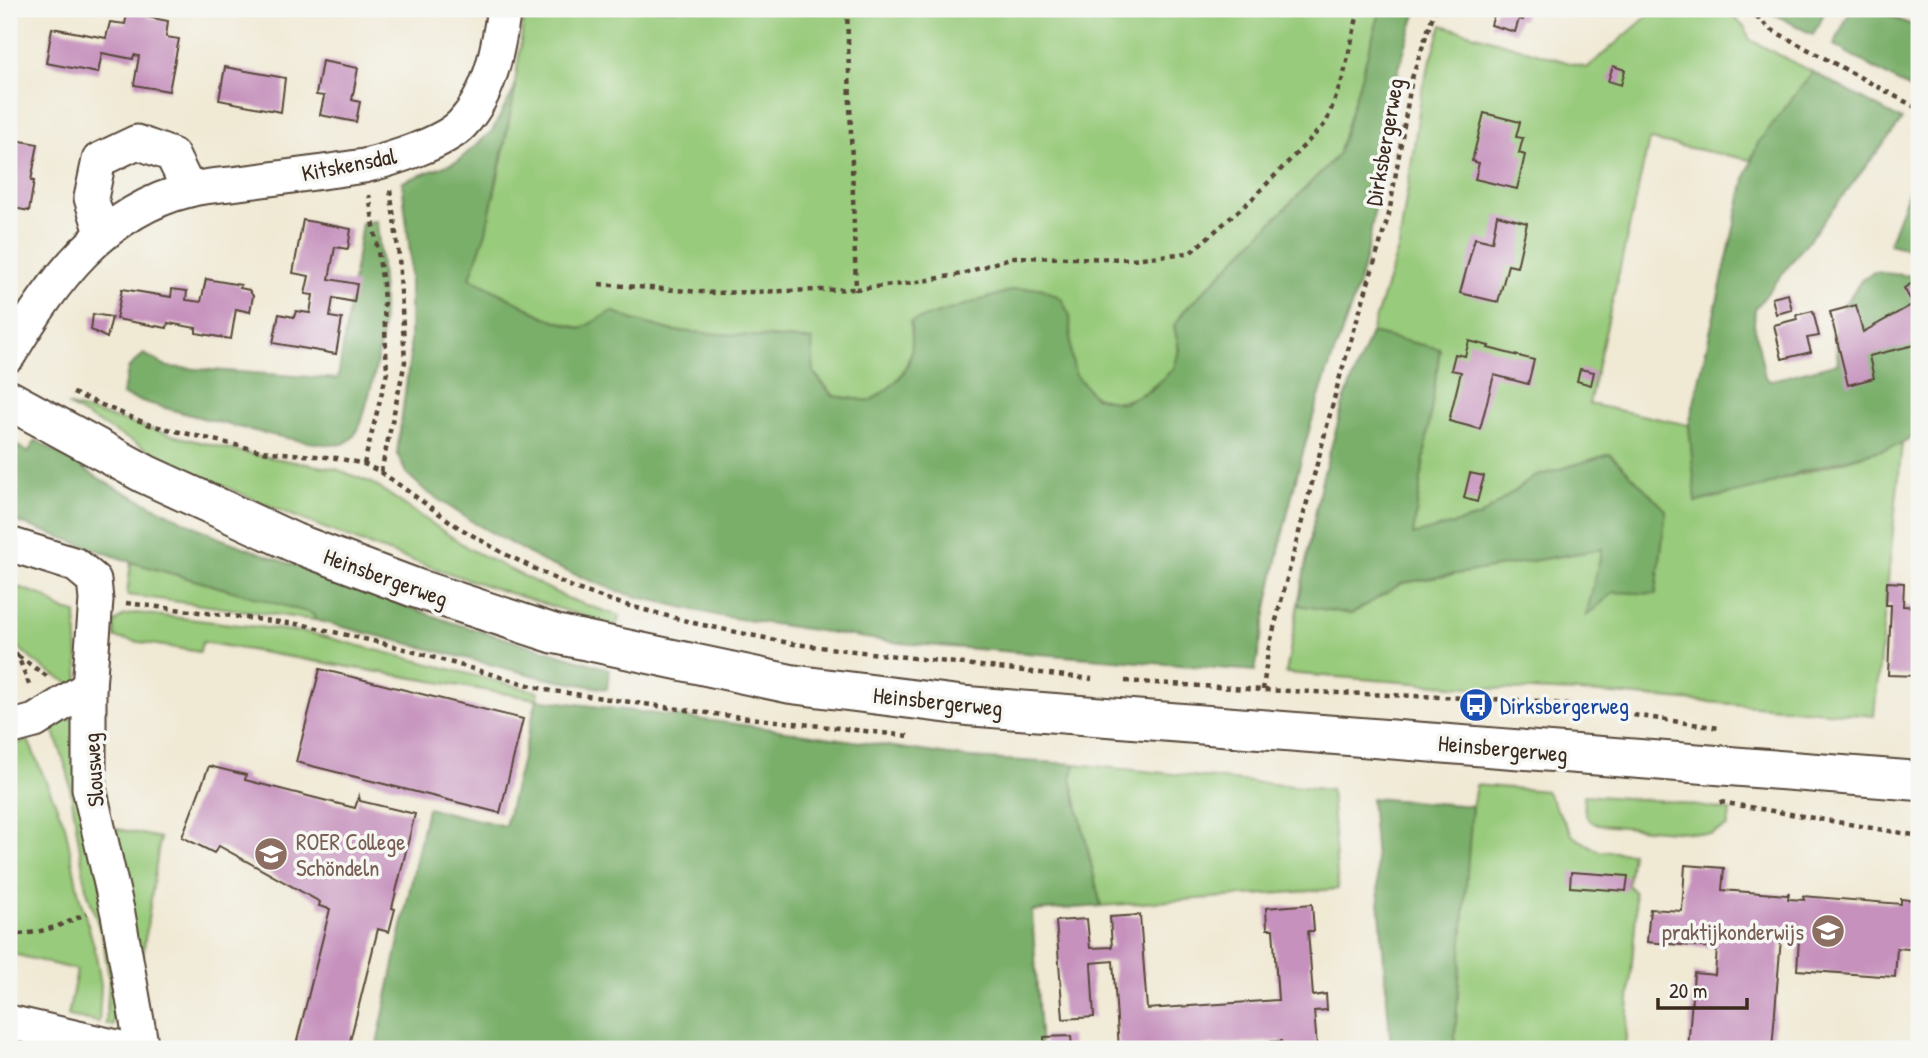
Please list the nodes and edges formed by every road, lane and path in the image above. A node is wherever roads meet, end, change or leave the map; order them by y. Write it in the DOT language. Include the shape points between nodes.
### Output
graph roads {
  1 [pos="504,9"];
  2 [pos="847,9"];
  3 [pos="1359,9"];
  4 [pos="1436,9"];
  5 [pos="1749,9"];
  6 [pos="1919,109"];
  7 [pos="375,164"];
  8 [pos="189,190"];
  9 [pos="102,233"];
  10 [pos="599,284"];
  11 [pos="856,289"];
  12 [pos="9,355"];
  13 [pos="71,392"];
  14 [pos="23,408"];
  15 [pos="364,464"];
  16 [pos="381,472"];
  17 [pos="9,544"];
  18 [pos="1097,679"];
  19 [pos="1125,681"];
  20 [pos="89,687"];
  21 [pos="1263,690"];
  22 [pos="9,728"];
  23 [pos="1259,729"];
  24 [pos="1725,729"];
  25 [pos="1919,781"];
  26 [pos="87,913"];
  27 [pos="9,934"];
  28 [pos="9,1022"];
  29 [pos="125,1049"];
  30 [pos="142,1049"];
  1 -- 7 [label="street, Kitskensdal" via="498,54 462,125 432,143"];
  2 -- 11 [label="path"];
  3 -- 11 [label="path" via="1326,123 1252,199 1190,253 1131,259 1013,257 962,274"];
  4 -- 21 [label="path, Dirksbergerweg" via="1412,78 1389,214 1339,380 1268,651"];
  5 -- 6 [label="path" via="1770,29"];
  7 -- 8 [label="street, Kitskensdal"];
  7 -- 15 [label="path" via="387,372"];
  7 -- 16 [label="path" via="399,256 405,362"];
  8 -- 9 [label="street, Kitskensdal" via="146,205"];
  8 -- 9 [label="street" via="172,155 137,142 99,160 91,198"];
  9 -- 12 [label="street, Kitskensdal" via="35,310"];
  10 -- 11 [label="path" via="714,293"];
  13 -- 15 [label="path, Heinsbergerweg" via="150,425 261,450"];
  14 -- 23 [label="main road, Heinsbergerweg" via="145,474 295,543 555,634 791,684 967,706"];
  15 -- 16 [label="path, Heinsbergerweg"];
  16 -- 18 [label="path, Heinsbergerweg" via="503,553 574,588 622,604 794,644"];
  17 -- 20 [label="street, Slousweg" via="76,565 94,580"];
  19 -- 21 [label="path, Heinsbergerweg"];
  20 -- 22 [label="street" via="35,721"];
  20 -- 30 [label="street, Slousweg" via="89,788"];
  21 -- 23 [label="path, Dirksbergerweg"];
  21 -- 24 [label="path, Heinsbergerweg" via="1542,701"];
  23 -- 25 [label="main road, Heinsbergerweg"];
  26 -- 27 [label="path" via="62,926"];
  28 -- 29 [label="street"];
}
